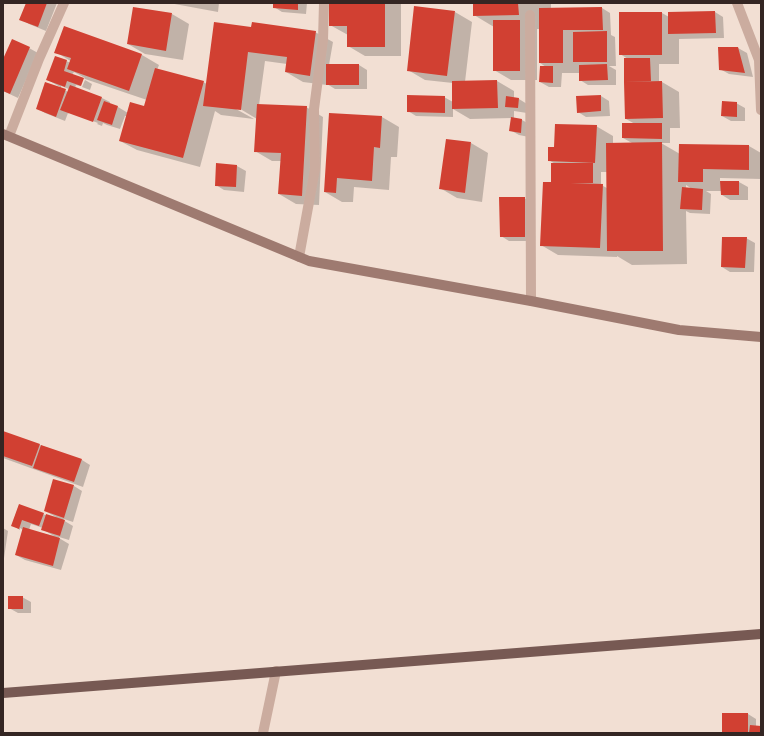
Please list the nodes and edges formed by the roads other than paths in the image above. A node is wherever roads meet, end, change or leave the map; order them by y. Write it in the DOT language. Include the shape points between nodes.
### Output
graph roads {
  1 [pos="64,3"];
  2 [pos="324,3"];
  3 [pos="736,3"];
  4 [pos="530,15"];
  5 [pos="761,110"];
  6 [pos="6,135"];
  7 [pos="299,257"];
  8 [pos="531,301"];
  9 [pos="761,337"];
  10 [pos="761,634"];
  11 [pos="276,671"];
  12 [pos="3,693"];
  13 [pos="264,733"];
  1 -- 6 [label="street"];
  2 -- 7 [label="street" via="323,40 314,109 315,169"];
  3 -- 5 [label="street" via="759,60"];
  4 -- 8 [label="street"];
  6 -- 7 [label="street"];
  7 -- 8 [label="street" via="309,261"];
  8 -- 9 [label="street" via="679,330"];
  10 -- 11 [label="main road"];
  11 -- 12 [label="main road"];
  11 -- 13 [label="street"];
}
